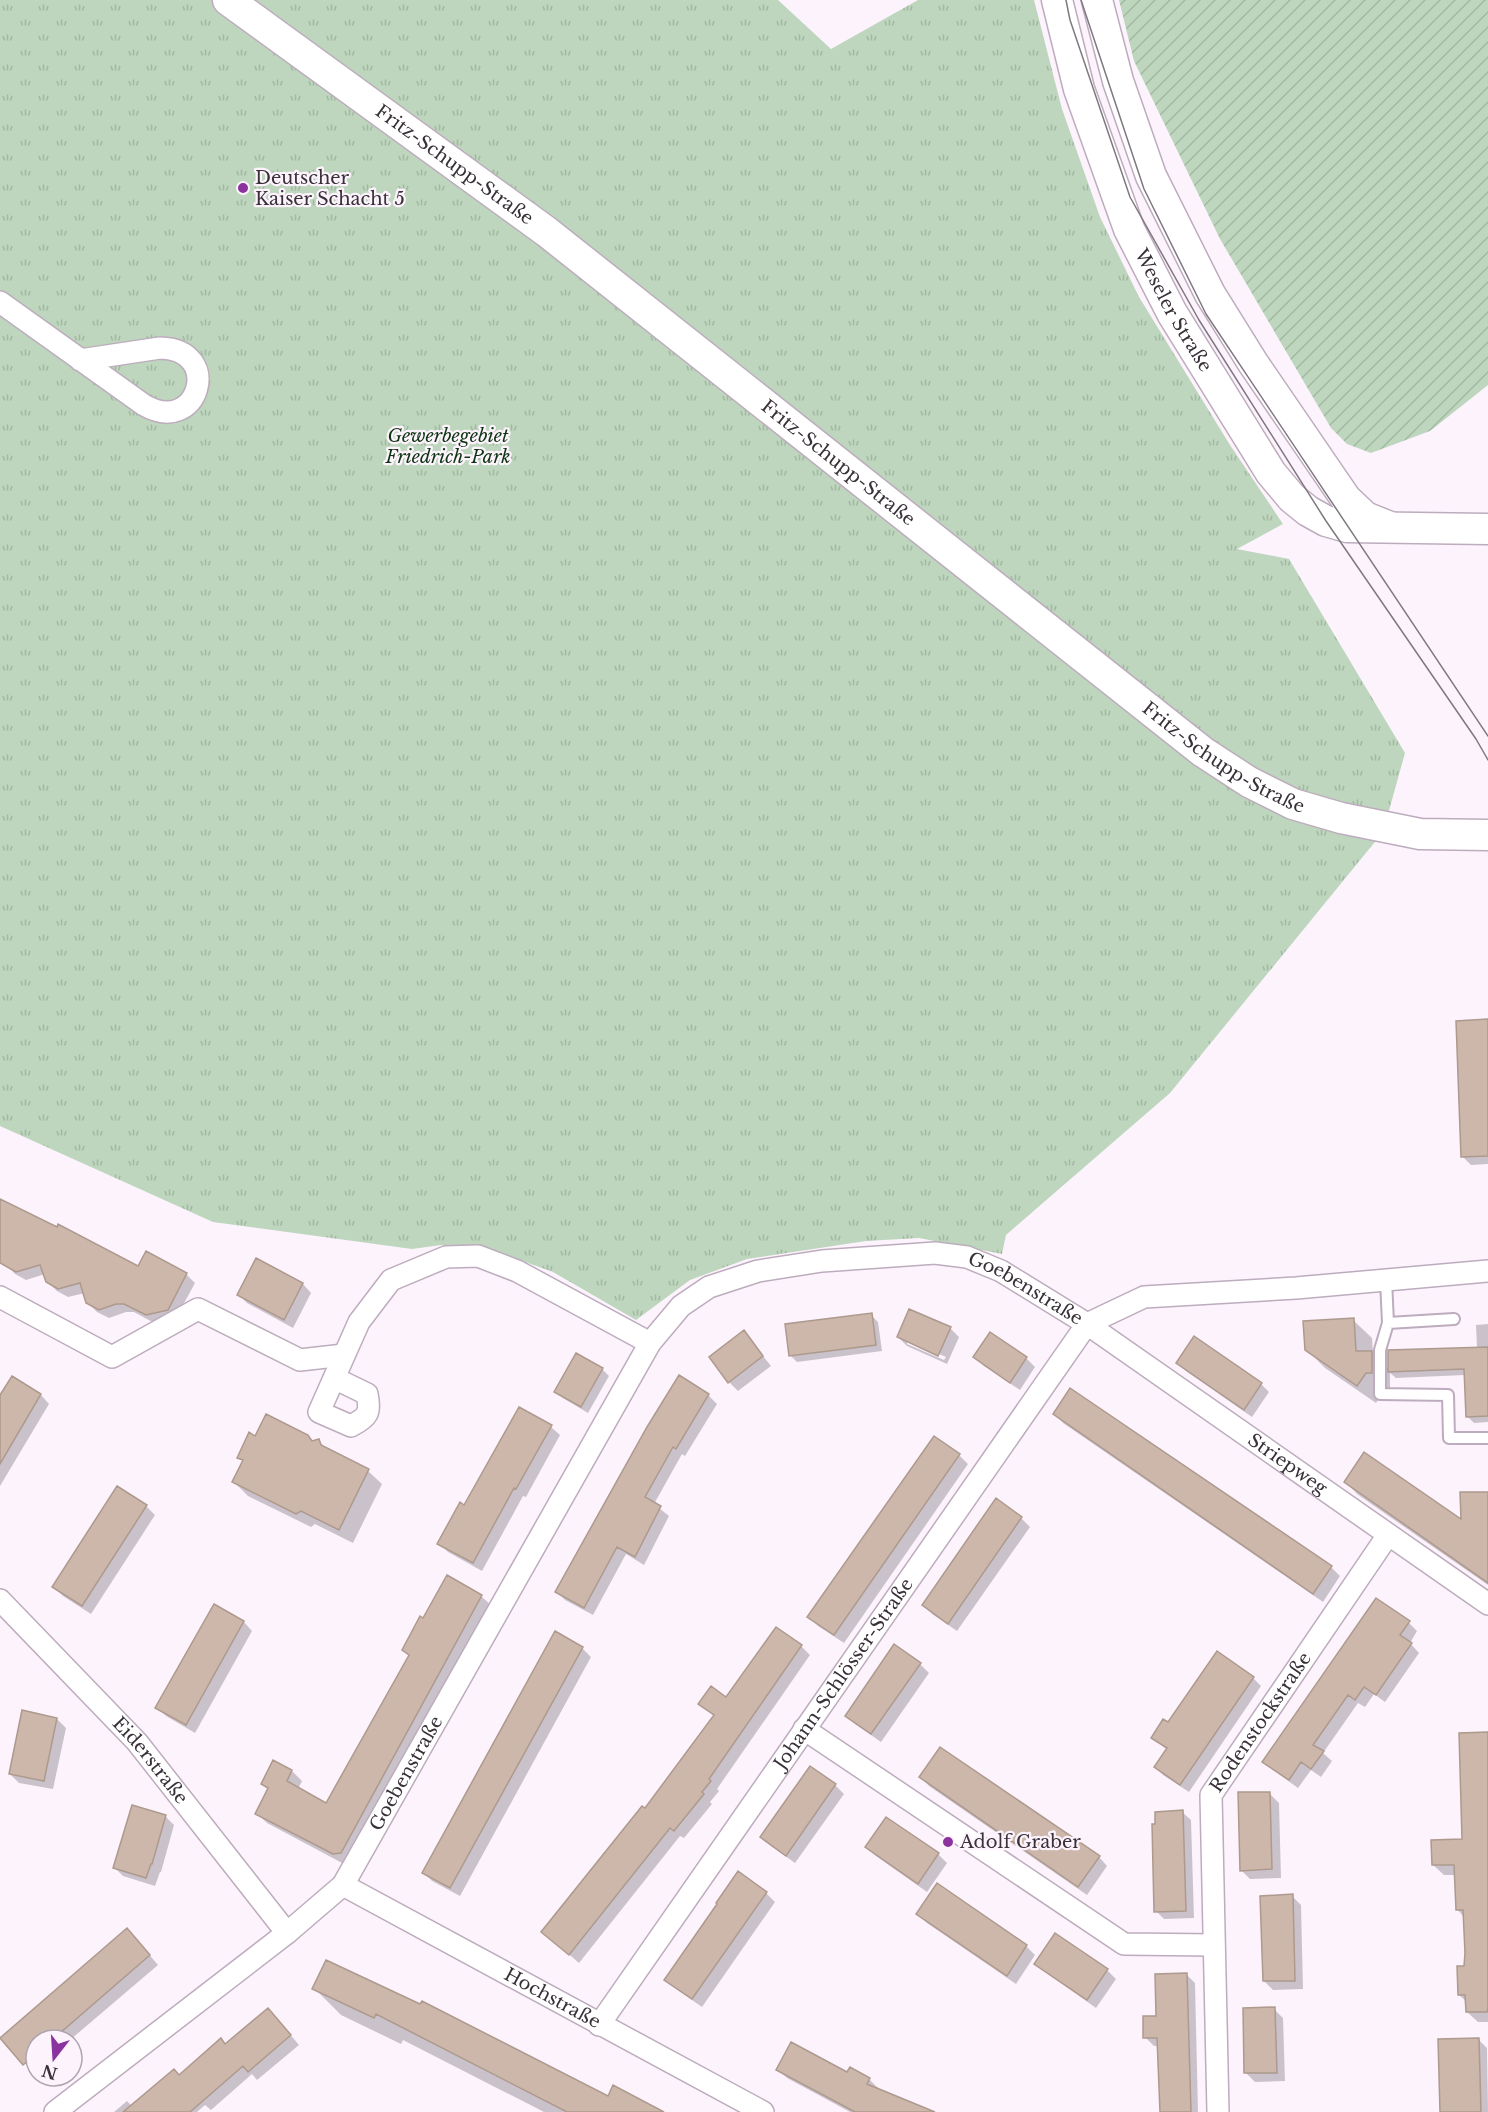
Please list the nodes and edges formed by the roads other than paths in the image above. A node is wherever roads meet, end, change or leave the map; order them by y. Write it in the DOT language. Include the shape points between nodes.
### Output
graph roads {
  1 [pos="228,0"];
  2 [pos="1057,0"];
  3 [pos="1097,0"];
  4 [pos="0,302"];
  5 [pos="80,360"];
  6 [pos="1393,528"];
  7 [pos="1488,529"];
  8 [pos="1488,835"];
  9 [pos="1488,1271"];
  10 [pos="1386,1280"];
  11 [pos="0,1298"];
  12 [pos="1454,1319"];
  13 [pos="1388,1323"];
  14 [pos="1087,1324"];
  15 [pos="650,1342"];
  16 [pos="344,1355"];
  17 [pos="334,1378"];
  18 [pos="1488,1438"];
  19 [pos="1388,1535"];
  20 [pos="0,1600"];
  21 [pos="1488,1604"];
  22 [pos="804,1730"];
  23 [pos="343,1885"];
  24 [pos="287,1933"];
  25 [pos="1214,1945"];
  26 [pos="599,2025"];
  27 [pos="55,2112"];
  28 [pos="763,2112"];
  29 [pos="1218,2112"];
  1 -- 8 [label="main road, Fritz-Schupp-Straße" via="547,232 1203,752 1293,804 1341,818 1420,834"];
  2 -- 6 [label="main road, Weseler Straße" via="1079,89 1129,229 1172,313 1271,473 1292,498 1326,521 1347,527"];
  3 -- 6 [label="main road, Weseler Straße" via="1118,81 1151,176 1210,294 1346,499 1365,517"];
  4 -- 5 [label="street"];
  5 -- 5 [label="street" via="172,348 191,359 199,378 198,388 186,406 177,411 154,411"];
  6 -- 7 [label="main road, Weseler Straße"];
  9 -- 10 [label="street, Goebenstraße"];
  10 -- 13 [label="lane"];
  10 -- 14 [label="street, Goebenstraße" via="1144,1297"];
  11 -- 16 [label="street" via="112,1357 198,1309 300,1360"];
  12 -- 13 [label="lane"];
  13 -- 18 [label="lane" via="1380,1350 1380,1394 1448,1395 1449,1438"];
  14 -- 15 [label="street, Goebenstraße" via="1001,1271 967,1257 935,1253 822,1261 758,1271 709,1287 681,1306"];
  14 -- 19 [label="street, Striepweg"];
  14 -- 22 [label="street, Johann-Schlösser-Straße"];
  15 -- 16 [label="street" via="517,1271 478,1256 446,1257 391,1280 359,1322"];
  15 -- 23 [label="street, Goebenstraße"];
  16 -- 17 [label="street"];
  19 -- 21 [label="street, Striepweg"];
  19 -- 25 [label="street, Rodenstockstraße" via="1211,1795"];
  20 -- 24 [label="street, Eiderstraße" via="137,1742"];
  22 -- 25 [label="street" via="1124,1944"];
  22 -- 26 [label="street, Johann-Schlösser-Straße"];
  23 -- 24 [label="street, Goebenstraße"];
  23 -- 26 [label="street, Hochstraße"];
  24 -- 27 [label="street, Goebenstraße"];
  25 -- 29 [label="street, Rodenstockstraße"];
  26 -- 28 [label="street, Hochstraße"];
}
